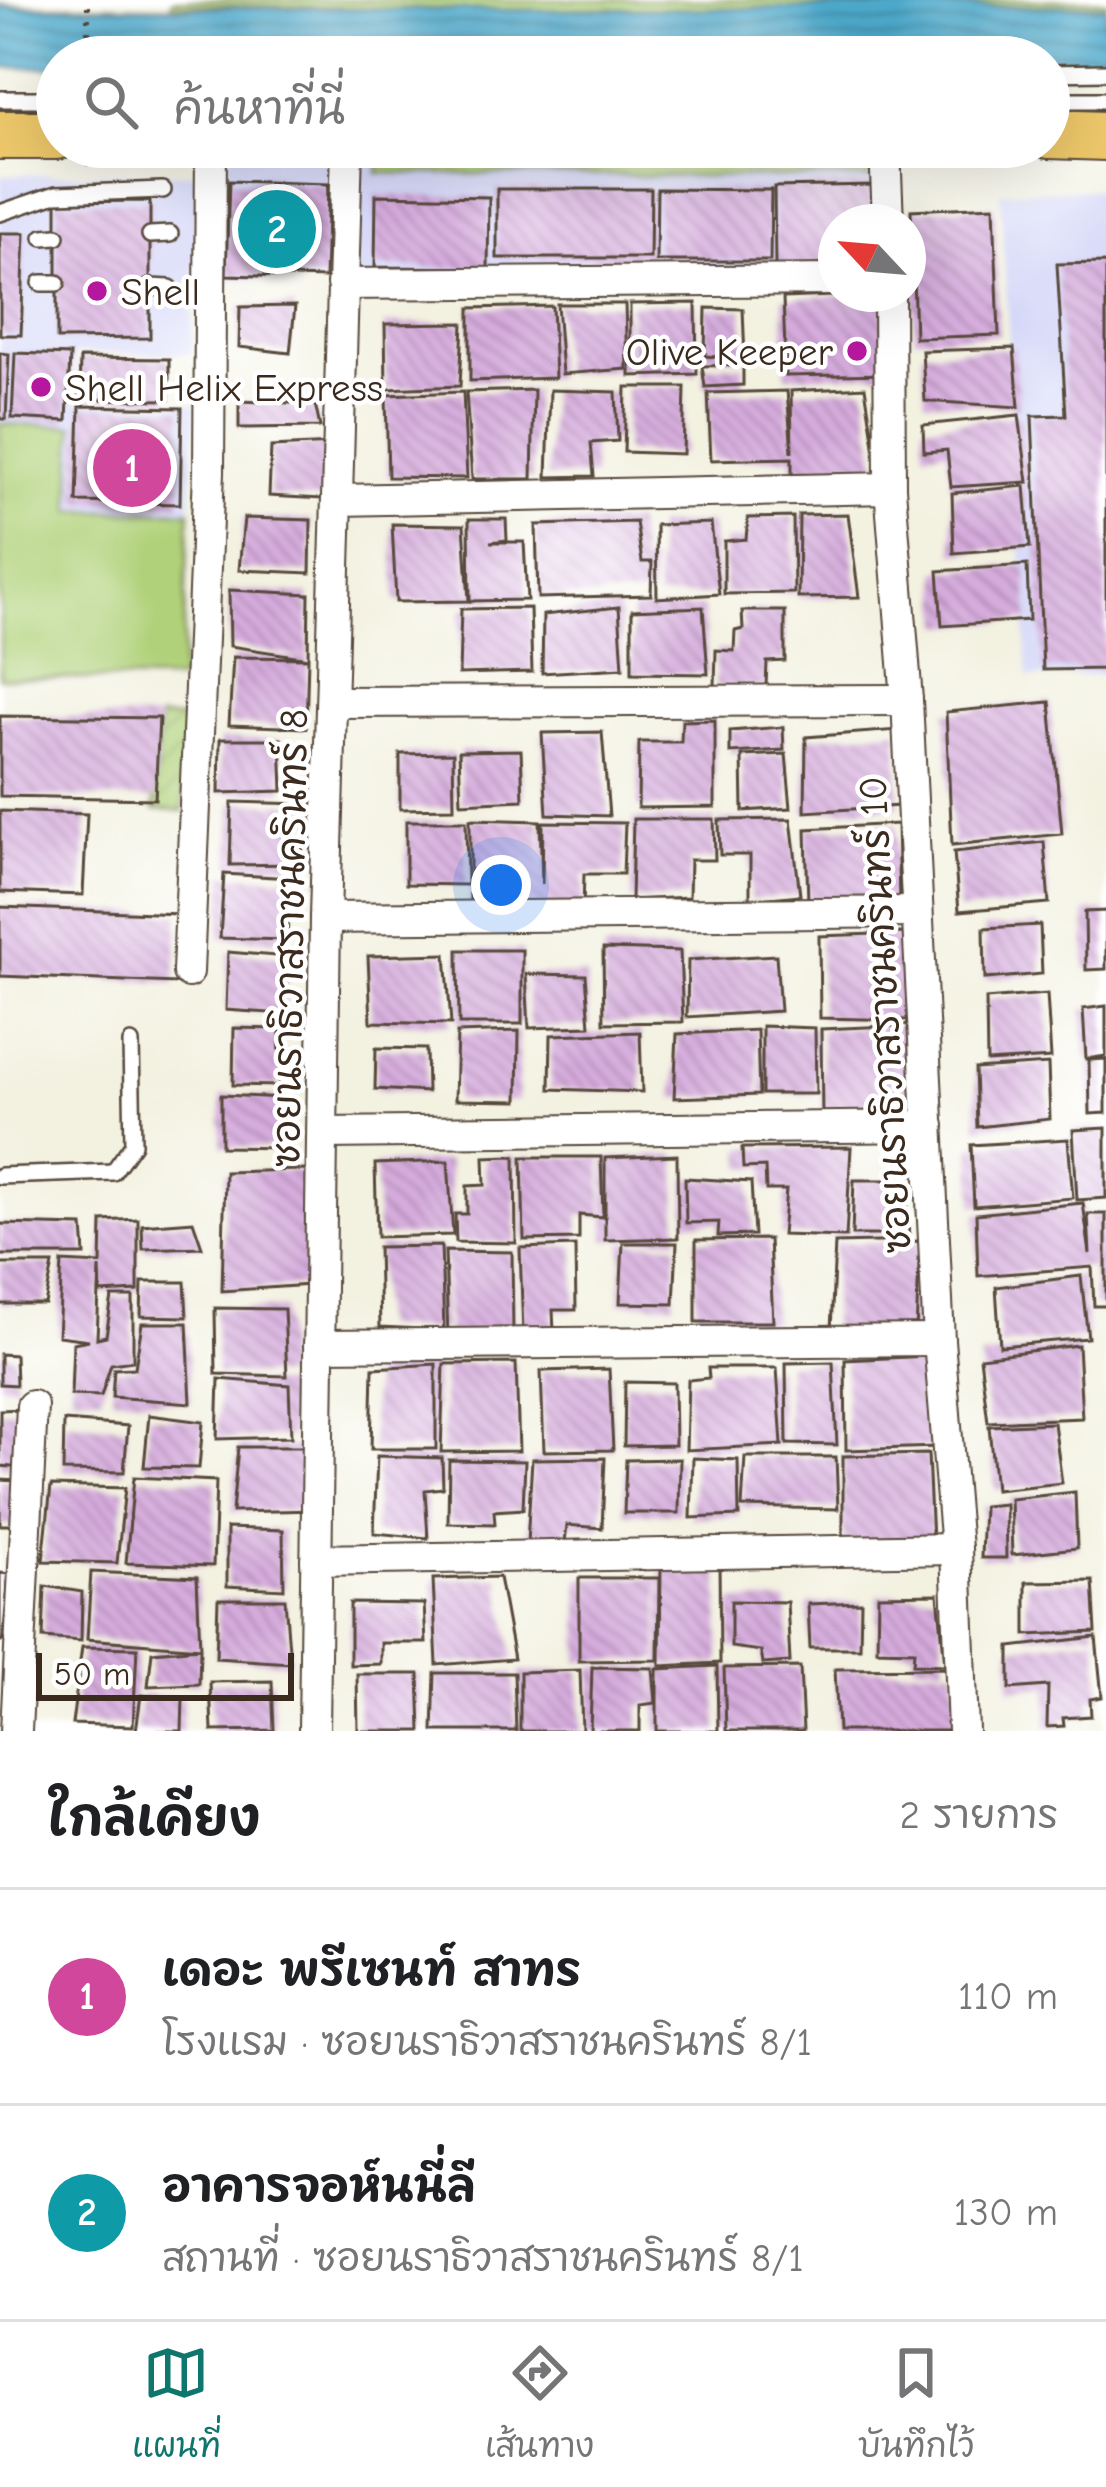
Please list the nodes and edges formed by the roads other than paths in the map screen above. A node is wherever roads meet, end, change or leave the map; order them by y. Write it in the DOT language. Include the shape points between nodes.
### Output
graph roads {
  1 [pos="1106,72"];
  2 [pos="1070,73"];
  3 [pos="0,99"];
  4 [pos="36,99"];
  5 [pos="1070,100"];
  6 [pos="1106,100"];
  7 [pos="0,135"];
  8 [pos="36,135"];
  9 [pos="1070,135"];
  10 [pos="1106,136"];
  11 [pos="212,168"];
  12 [pos="346,168"];
  13 [pos="886,168"];
  14 [pos="163,190"];
  15 [pos="887,204"];
  16 [pos="0,213"];
  17 [pos="170,234"];
  18 [pos="150,235"];
  19 [pos="818,280"];
  20 [pos="342,284"];
  21 [pos="150,287"];
  22 [pos="170,288"];
  23 [pos="889,312"];
  24 [pos="890,488"];
  25 [pos="340,500"];
  26 [pos="907,700"];
  27 [pos="332,702"];
  28 [pos="917,912"];
  29 [pos="325,918"];
  30 [pos="188,972"];
  31 [pos="131,1042"];
  32 [pos="929,1126"];
  33 [pos="324,1133"];
  34 [pos="0,1176"];
  35 [pos="939,1340"];
  36 [pos="319,1345"];
  37 [pos="32,1406"];
  38 [pos="956,1550"];
  39 [pos="316,1560"];
  40 [pos="16,1731"];
  41 [pos="314,1731"];
  42 [pos="963,1731"];
  1 -- 2 [label="lane"];
  3 -- 4 [label="lane"];
  5 -- 6 [label="lane"];
  7 -- 8 [label="main road"];
  9 -- 10 [label="main road"];
  11 -- 30 [label="street" via="209,472"];
  12 -- 20 [label="street, ซอยนราธิวาสราชนครินทร์ 8"];
  13 -- 15 [label="street"];
  14 -- 16 [label="lane" via="56,194"];
  17 -- 18 [label="lane"];
  19 -- 20 [label="street"];
  20 -- 25 [label="street, ซอยนราธิวาสราชนครินทร์ 8"];
  21 -- 22 [label="lane"];
  23 -- 24 [label="street, ซอยนราธิวาสราชนครินทร์ 10"];
  24 -- 25 [label="street"];
  24 -- 26 [label="street, ซอยนราธิวาสราชนครินทร์ 10"];
  25 -- 27 [label="street, ซอยนราธิวาสราชนครินทร์ 8"];
  26 -- 27 [label="street"];
  26 -- 28 [label="street, ซอยนราธิวาสราชนครินทร์ 10"];
  27 -- 29 [label="street, ซอยนราธิวาสราชนครินทร์ 8"];
  28 -- 29 [label="street"];
  28 -- 32 [label="street, ซอยนราธิวาสราชนครินทร์ 10"];
  29 -- 33 [label="street, ซอยนราธิวาสราชนครินทร์ 8"];
  31 -- 34 [label="lane" via="133,1144 112,1172"];
  32 -- 33 [label="street"];
  32 -- 35 [label="street, ซอยนราธิวาสราชนครินทร์ 10"];
  33 -- 36 [label="street, ซอยนราธิวาสราชนครินทร์ 8"];
  35 -- 36 [label="street"];
  35 -- 38 [label="street, ซอยนราธิวาสราชนครินทร์ 10"];
  36 -- 39 [label="street, ซอยนราธิวาสราชนครินทร์ 8"];
  37 -- 40 [label="street"];
  38 -- 39 [label="street"];
  38 -- 42 [label="street, ซอยนราธิวาสราชนครินทร์ 10"];
  39 -- 41 [label="street, ซอยนราธิวาสราชนครินทร์ 8"];
}
